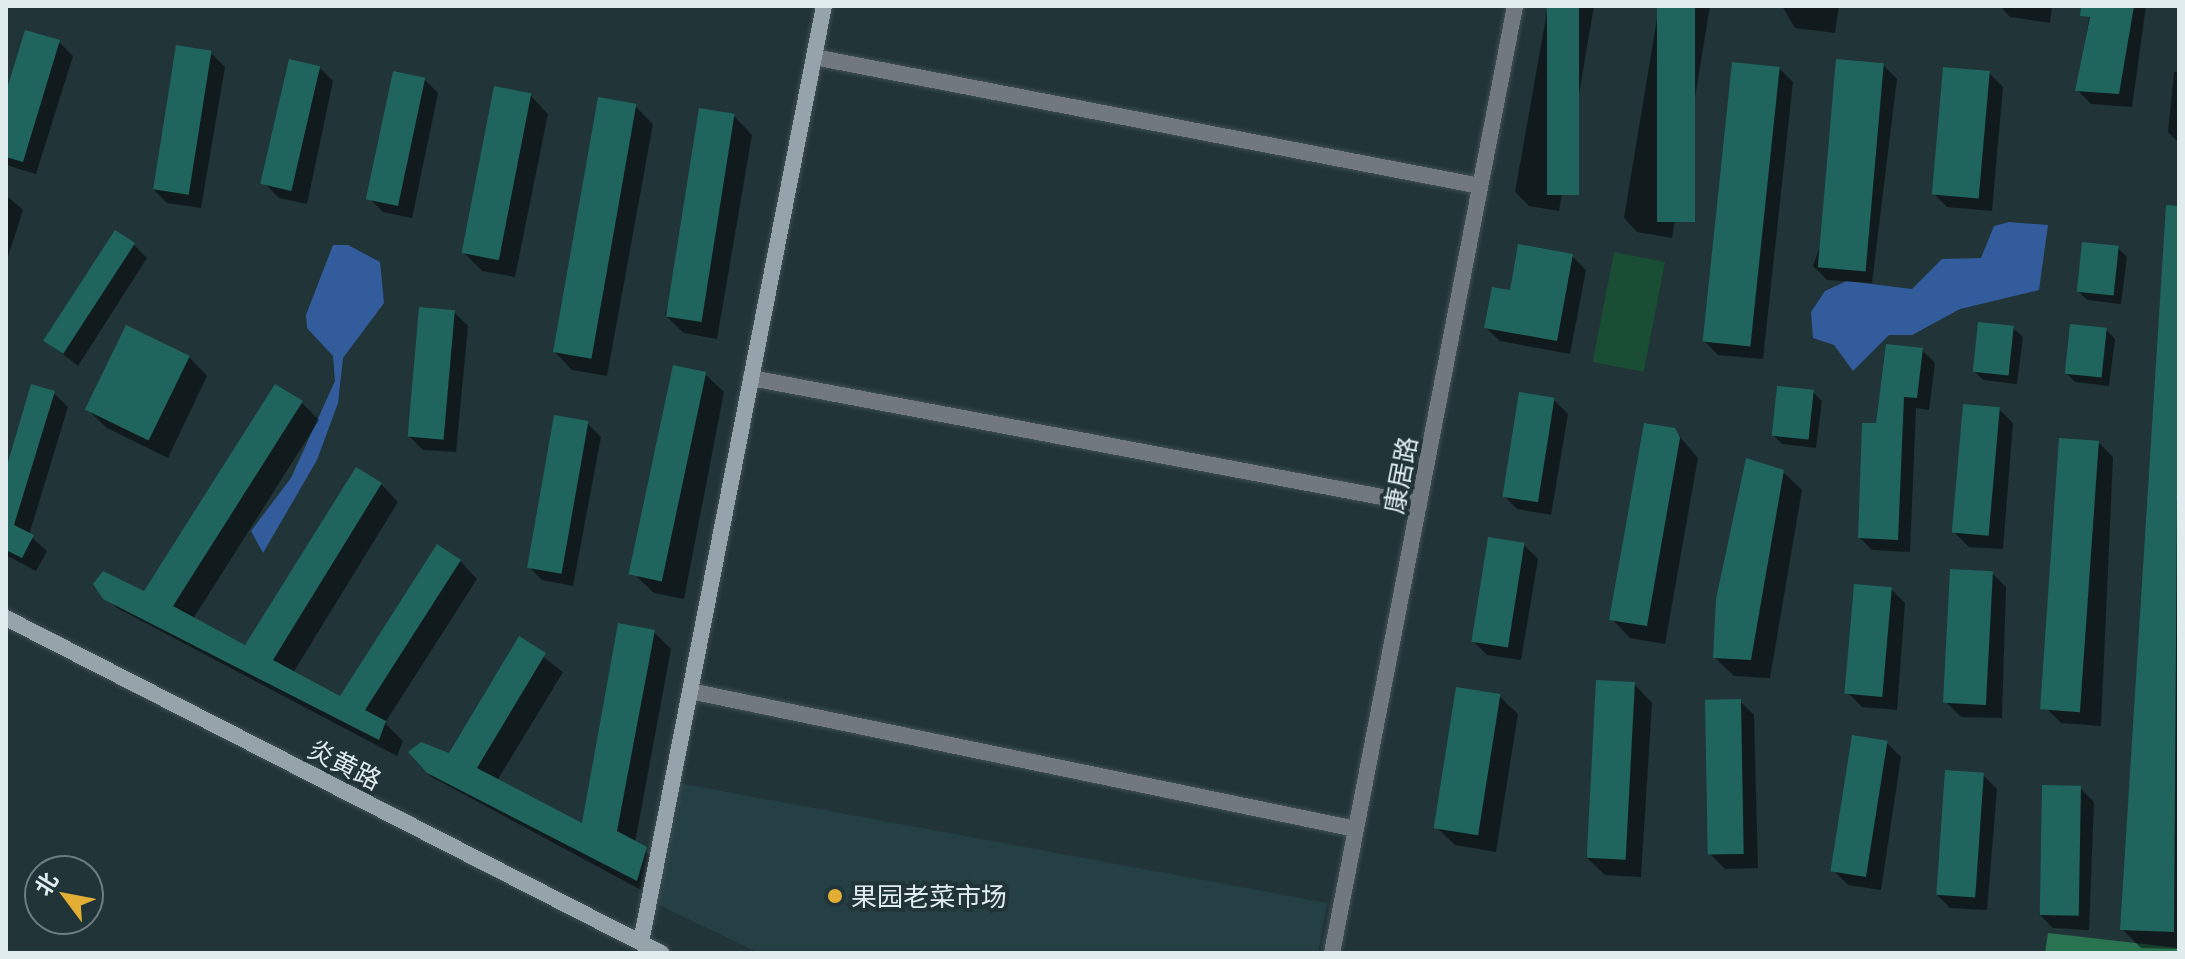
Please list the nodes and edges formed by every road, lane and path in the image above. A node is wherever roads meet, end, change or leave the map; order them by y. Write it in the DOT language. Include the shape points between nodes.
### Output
graph roads {
  1 [pos="824,6"];
  2 [pos="1515,6"];
  3 [pos="814,57"];
  4 [pos="1480,186"];
  5 [pos="751,378"];
  6 [pos="1419,504"];
  7 [pos="6,618"];
  8 [pos="690,691"];
  9 [pos="1356,829"];
  10 [pos="641,942"];
  11 [pos="661,953"];
  12 [pos="1332,953"];
  1 -- 3 [label="street"];
  2 -- 4 [label="street, 康居路"];
  3 -- 4 [label="street"];
  3 -- 5 [label="street"];
  4 -- 6 [label="street, 康居路"];
  5 -- 6 [label="street"];
  5 -- 8 [label="street"];
  6 -- 9 [label="street, 康居路"];
  7 -- 10 [label="street, 炎黄路"];
  8 -- 9 [label="street"];
  8 -- 10 [label="street"];
  9 -- 12 [label="street, 康居路"];
  10 -- 11 [label="street, 炎黄路"];
}
